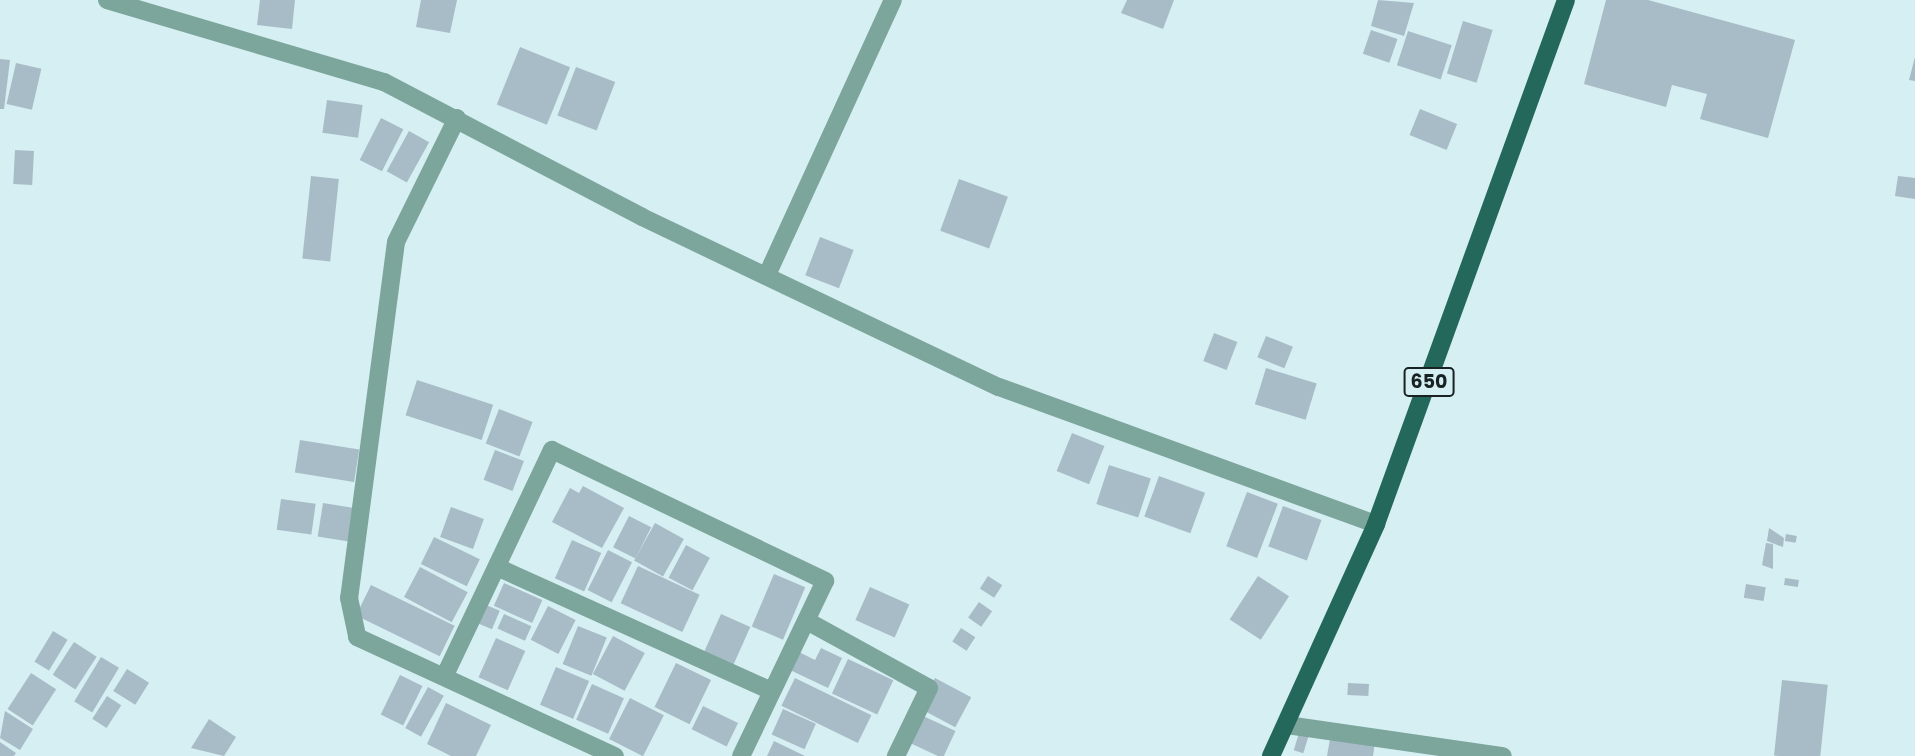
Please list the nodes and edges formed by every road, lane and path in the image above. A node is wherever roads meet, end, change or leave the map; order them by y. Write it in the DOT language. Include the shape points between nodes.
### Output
graph roads {
  1 [pos="107,0"];
  2 [pos="893,0"];
  3 [pos="1566,0"];
  4 [pos="457,118"];
  5 [pos="767,275"];
  6 [pos="1376,524"];
  7 [pos="499,568"];
  8 [pos="807,621"];
  9 [pos="446,673"];
  10 [pos="772,691"];
  11 [pos="1287,725"];
  12 [pos="615,756"];
  13 [pos="741,756"];
  14 [pos="896,756"];
  15 [pos="1271,756"];
  16 [pos="1503,756"];
  1 -- 4 [label="street" via="314,57"];
  2 -- 5 [label="street"];
  3 -- 6 [label="main road, 650"];
  4 -- 5 [label="street"];
  4 -- 9 [label="street" via="396,242 349,598 357,637"];
  5 -- 6 [label="street" via="999,387"];
  6 -- 11 [label="main road, 650"];
  7 -- 8 [label="street" via="552,450 825,582"];
  7 -- 9 [label="street"];
  7 -- 10 [label="street"];
  8 -- 10 [label="street"];
  8 -- 14 [label="street" via="929,688"];
  9 -- 12 [label="street"];
  10 -- 13 [label="street"];
  11 -- 15 [label="main road, 650"];
  11 -- 16 [label="street"];
}
